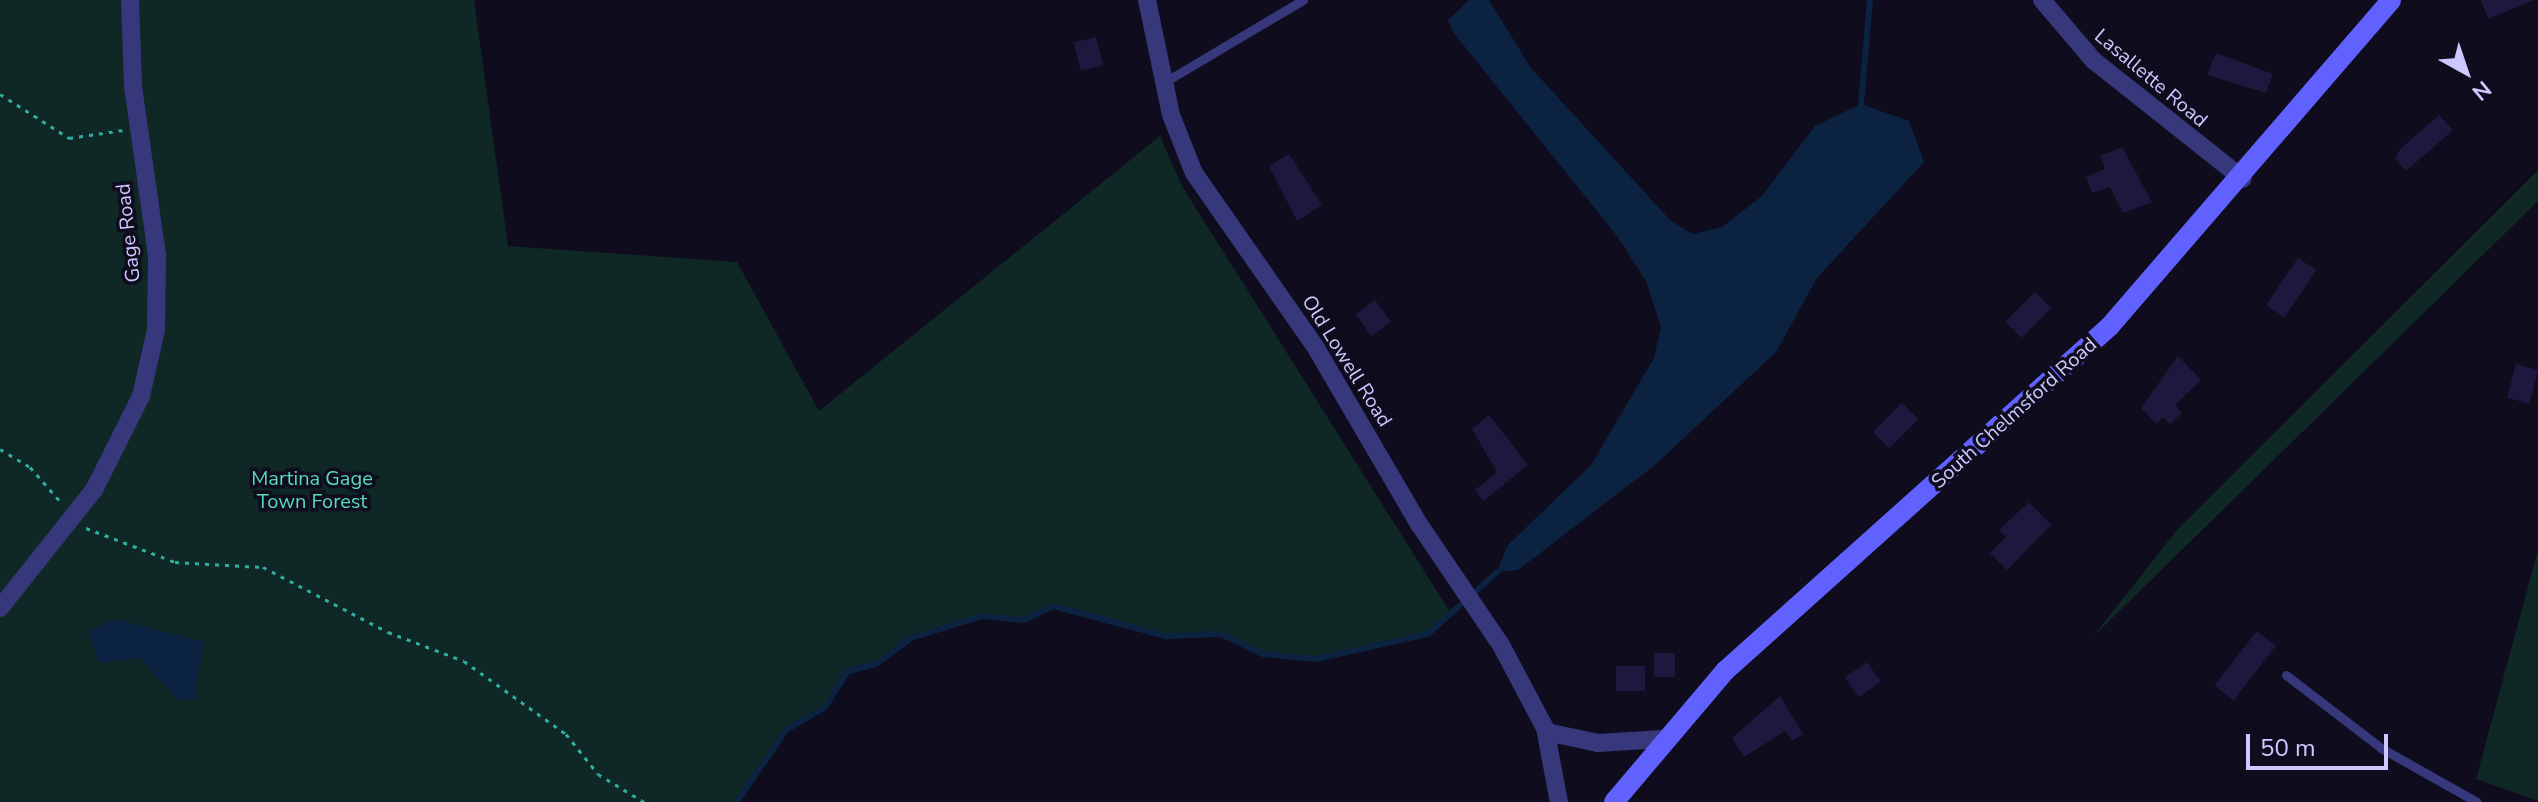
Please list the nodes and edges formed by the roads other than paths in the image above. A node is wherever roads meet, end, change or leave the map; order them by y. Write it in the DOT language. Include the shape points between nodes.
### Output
graph roads {
  1 [pos="130,0"];
  2 [pos="1147,0"];
  3 [pos="1303,0"];
  4 [pos="2042,0"];
  5 [pos="2391,0"];
  6 [pos="1163,83"];
  7 [pos="2243,179"];
  8 [pos="0,608"];
  9 [pos="2286,675"];
  10 [pos="1546,732"];
  11 [pos="1662,739"];
  12 [pos="1559,802"];
  13 [pos="1614,802"];
  14 [pos="2477,802"];
  1 -- 8 [label="street, Gage Road" via="138,127 157,255 156,330 141,396 94,490"];
  2 -- 6 [label="street, Old Lowell Road"];
  3 -- 6 [label="lane"];
  4 -- 7 [label="street, Lasallette Road" via="2085,53"];
  5 -- 7 [label="main road, South Chelmsford Road"];
  6 -- 10 [label="street, Old Lowell Road" via="1194,173 1316,348 1419,524 1501,645"];
  7 -- 11 [label="main road, South Chelmsford Road" via="2110,326 1779,620"];
  9 -- 14 [label="lane" via="2381,748"];
  10 -- 11 [label="street" via="1598,743"];
  10 -- 12 [label="street, Old Lowell Road"];
  11 -- 13 [label="main road, South Chelmsford Road"];
}
